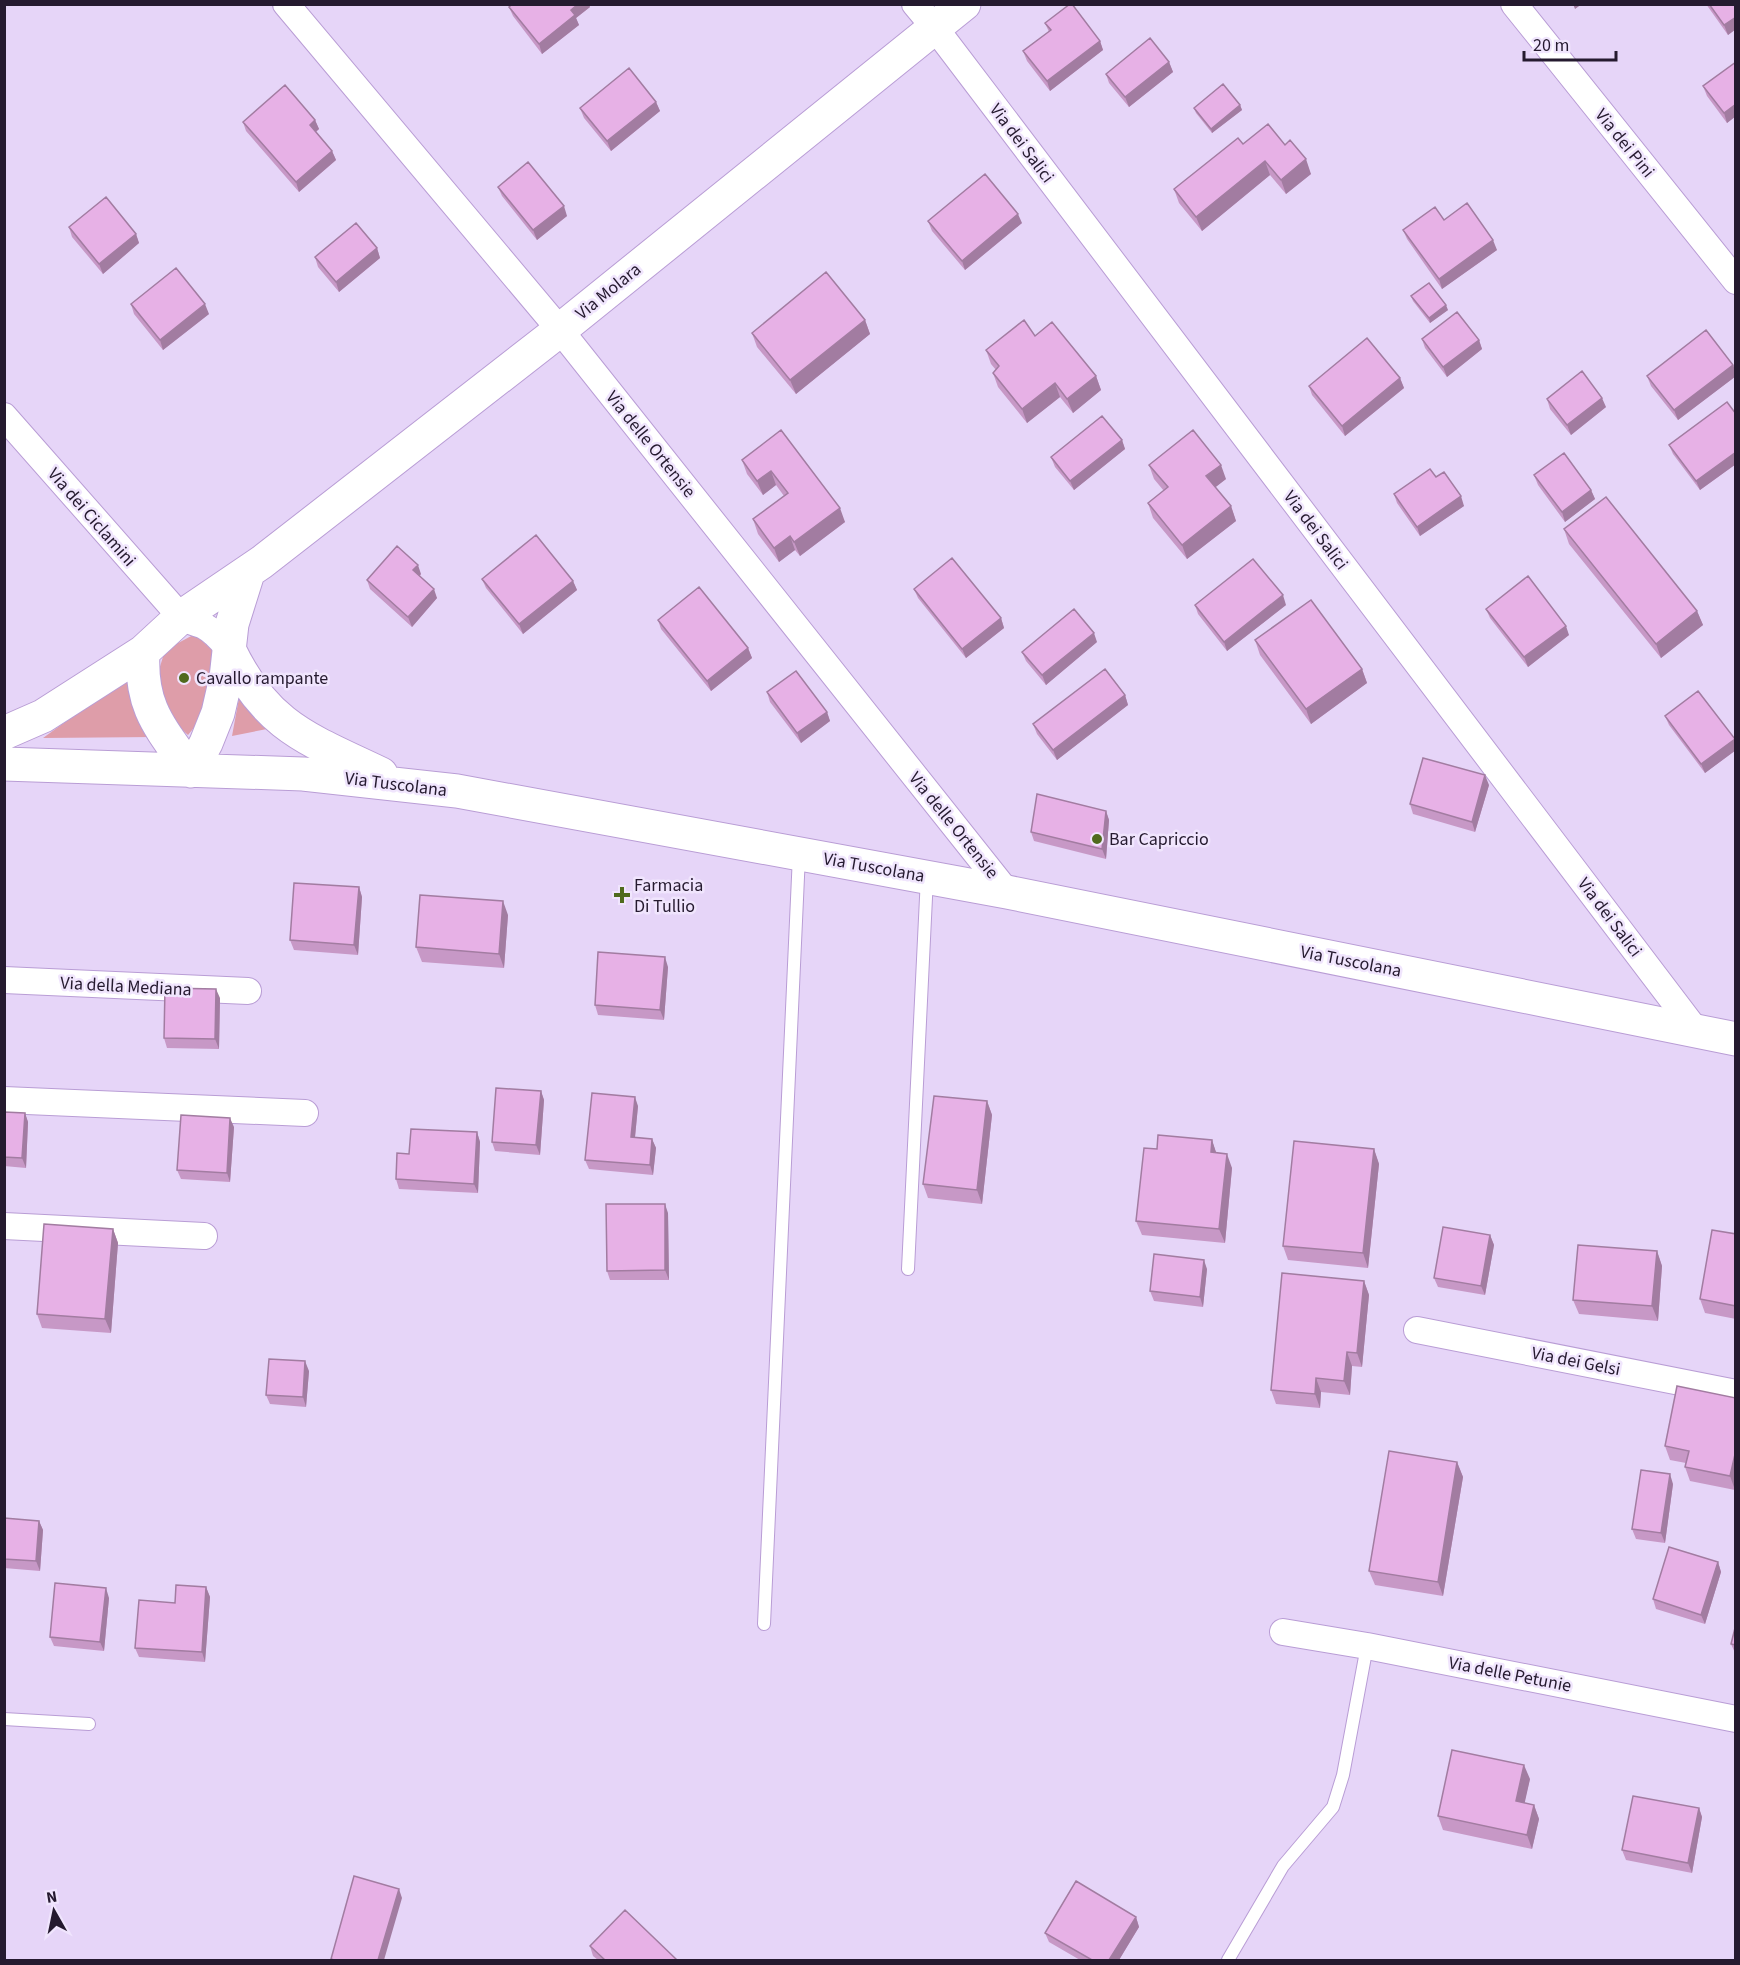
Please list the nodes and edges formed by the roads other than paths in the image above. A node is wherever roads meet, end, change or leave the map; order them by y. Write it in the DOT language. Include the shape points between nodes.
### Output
graph roads {
  1 [pos="286,4"];
  2 [pos="964,4"];
  3 [pos="1514,4"];
  4 [pos="925,16"];
  5 [pos="1736,281"];
  6 [pos="560,330"];
  7 [pos="4,416"];
  8 [pos="248,573"];
  9 [pos="181,617"];
  10 [pos="229,650"];
  11 [pos="143,652"];
  12 [pos="4,733"];
  13 [pos="4,764"];
  14 [pos="191,771"];
  15 [pos="402,784"];
  16 [pos="799,853"];
  17 [pos="927,877"];
  18 [pos="1007,892"];
  19 [pos="4,980"];
  20 [pos="248,991"];
  21 [pos="1697,1032"];
  22 [pos="1736,1039"];
  23 [pos="4,1100"];
  24 [pos="305,1113"];
  25 [pos="4,1226"];
  26 [pos="204,1236"];
  27 [pos="908,1269"];
  28 [pos="1417,1330"];
  29 [pos="1736,1392"];
  30 [pos="764,1624"];
  31 [pos="1283,1632"];
  32 [pos="1367,1646"];
  33 [pos="4,1719"];
  34 [pos="1736,1719"];
  35 [pos="88,1724"];
  36 [pos="1228,1960"];
  1 -- 6 [label="street, Via delle Ortensie"];
  2 -- 4 [label="main road, Via Molara"];
  3 -- 5 [label="street, Via dei Pini"];
  4 -- 6 [label="main road, Via Molara"];
  4 -- 21 [label="street, Via dei Salici"];
  6 -- 8 [label="main road, Via Molara"];
  6 -- 18 [label="street, Via delle Ortensie"];
  7 -- 9 [label="street, Via dei Ciclamini"];
  8 -- 9 [label="main road, Via Molara"];
  8 -- 10 [label="main road"];
  9 -- 10 [label="street" via="215,634"];
  9 -- 11 [label="main road, Via Molara"];
  10 -- 14 [label="main road" via="218,713"];
  10 -- 15 [label="main road" via="252,690 287,726"];
  11 -- 12 [label="main road, Via Molara" via="43,716"];
  11 -- 14 [label="main road" via="142,676 148,705"];
  13 -- 14 [label="main road, Via Tuscolana"];
  14 -- 15 [label="main road, Via Tuscolana" via="303,774"];
  15 -- 16 [label="main road, Via Tuscolana"];
  16 -- 17 [label="main road, Via Tuscolana"];
  16 -- 30 [label="lane"];
  17 -- 18 [label="main road, Via Tuscolana"];
  17 -- 27 [label="lane"];
  18 -- 21 [label="main road, Via Tuscolana"];
  19 -- 20 [label="street, Via della Mediana"];
  21 -- 22 [label="main road, Via Tuscolana"];
  23 -- 24 [label="street"];
  25 -- 26 [label="street"];
  28 -- 29 [label="street, Via dei Gelsi"];
  31 -- 32 [label="street, Via delle Petunie"];
  32 -- 34 [label="street, Via delle Petunie"];
  32 -- 36 [label="lane" via="1343,1775 1333,1807 1283,1866"];
  33 -- 35 [label="lane"];
}
